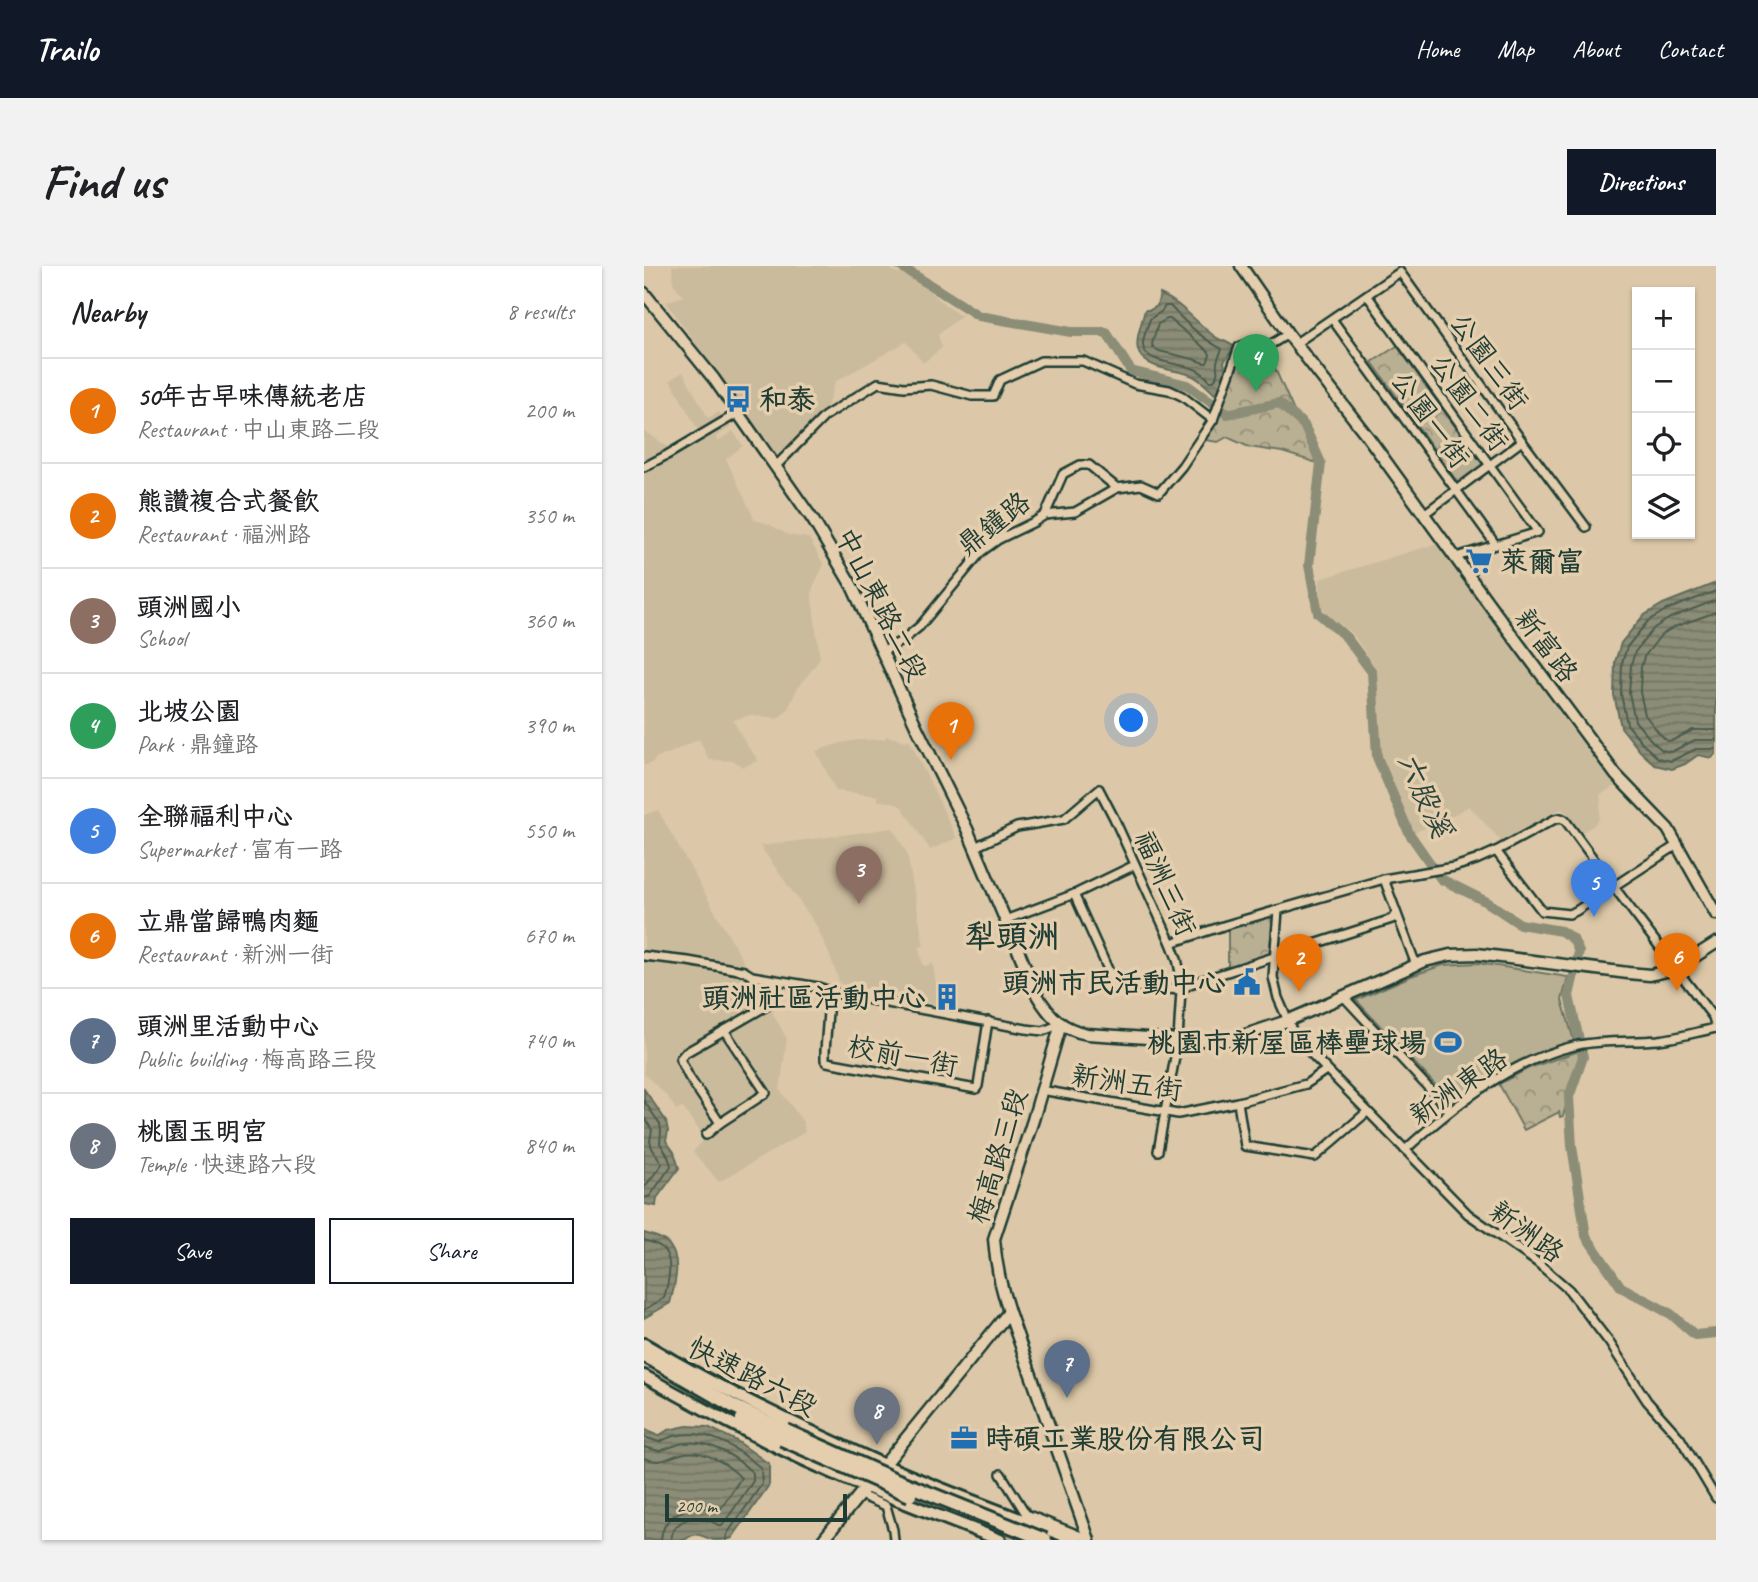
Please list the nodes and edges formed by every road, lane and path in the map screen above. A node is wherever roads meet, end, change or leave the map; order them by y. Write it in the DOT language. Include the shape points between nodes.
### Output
graph roads {
  1 [pos="1241,266"];
  2 [pos="644,293"];
  3 [pos="1367,295"];
  4 [pos="648,304"];
  5 [pos="1332,319"];
  6 [pos="1288,334"];
  7 [pos="1296,343"];
  8 [pos="738,413"];
  9 [pos="1213,420"];
  10 [pos="1521,441"];
  11 [pos="776,466"];
  12 [pos="1490,466"];
  13 [pos="644,467"];
  14 [pos="1117,488"];
  15 [pos="1456,489"];
  16 [pos="1424,514"];
  17 [pos="1045,515"];
  18 [pos="1586,527"];
  19 [pos="1496,545"];
  20 [pos="1456,557"];
  21 [pos="882,652"];
  22 [pos="1677,845"];
  23 [pos="975,847"];
  24 [pos="1496,851"];
  25 [pos="1135,865"];
  26 [pos="1384,879"];
  27 [pos="1614,887"];
  28 [pos="1074,894"];
  29 [pos="1278,910"];
  30 [pos="1396,913"];
  31 [pos="1716,915"];
  32 [pos="1005,920"];
  33 [pos="1171,943"];
  34 [pos="1716,943"];
  35 [pos="644,956"];
  36 [pos="1274,957"];
  37 [pos="1416,965"];
  38 [pos="1675,969"];
  39 [pos="831,990"];
  40 [pos="1181,990"];
  41 [pos="1344,997"];
  42 [pos="770,1004"];
  43 [pos="988,1021"];
  44 [pos="1287,1021"];
  45 [pos="1061,1024"];
  46 [pos="1716,1028"];
  47 [pos="724,1030"];
  48 [pos="1178,1040"];
  49 [pos="1326,1070"];
  50 [pos="1041,1090"];
  51 [pos="1238,1102"];
  52 [pos="1450,1111"];
  53 [pos="1165,1112"];
  54 [pos="1367,1112"];
  55 [pos="720,1123"];
  56 [pos="706,1135"];
  57 [pos="1405,1150"];
  58 [pos="1158,1151"];
  59 [pos="1009,1312"];
  60 [pos="644,1344"];
  61 [pos="644,1355"];
  62 [pos="644,1364"];
  63 [pos="644,1376"];
  64 [pos="884,1465"];
  65 [pos="1001,1474"];
  66 [pos="863,1491"];
  67 [pos="1716,1498"];
  68 [pos="1089,1539"];
  69 [pos="823,1540"];
  70 [pos="894,1540"];
  71 [pos="1000,1540"];
  72 [pos="1023,1540"];
  73 [pos="1045,1540"];
  74 [pos="1075,1540"];
  1 -- 6 [label="street, 新富路"];
  2 -- 4 [label="street, 中山東路二段"];
  3 -- 5 [label="street"];
  3 -- 10 [label="street, 公園三街" via="1400,272"];
  3 -- 12 [label="street, 公園二街"];
  4 -- 8 [label="street, 中山東路二段"];
  5 -- 7 [label="street"];
  5 -- 15 [label="street, 公園一街"];
  6 -- 7 [label="street, 新富路"];
  6 -- 9 [label="street" via="1268,346 1253,342 1240,347"];
  7 -- 16 [label="street, 新富路"];
  8 -- 11 [label="street, 中山東路二段"];
  8 -- 13 [label="street"];
  9 -- 11 [label="street" via="1170,390 1135,384 1083,362 1041,361 1000,380 993,396 972,396 931,385 877,383 825,416"];
  9 -- 14 [label="street" via="1159,493 1142,485"];
  10 -- 12 [label="street"];
  10 -- 18 [label="street, 公園三街"];
  11 -- 21 [label="street, 中山東路二段" via="852,586"];
  12 -- 15 [label="street"];
  12 -- 19 [label="street, 公園二街" via="1538,533"];
  14 -- 17 [label="street" via="1075,513"];
  14 -- 17 [label="street, 鼎鐘路" via="1089,465 1080,465 1063,474"];
  15 -- 16 [label="street"];
  15 -- 19 [label="street, 公園一街"];
  16 -- 20 [label="street, 新富路"];
  17 -- 21 [label="street, 鼎鐘路" via="981,552 920,626"];
  19 -- 20 [label="street"];
  20 -- 22 [label="street, 新富路" via="1616,775 1668,829"];
  21 -- 23 [label="street, 中山東路二段"];
  22 -- 27 [label="street"];
  22 -- 31 [label="street, 新富路"];
  23 -- 25 [label="street, 福洲三街" via="1017,827 1064,819 1099,789"];
  23 -- 32 [label="street, 中山東路二段"];
  24 -- 26 [label="street" via="1454,867"];
  24 -- 27 [label="street" via="1542,911 1569,914"];
  24 -- 27 [label="street" via="1561,818"];
  25 -- 28 [label="street"];
  25 -- 33 [label="street, 福洲三街"];
  26 -- 29 [label="street"];
  26 -- 30 [label="street"];
  27 -- 38 [label="street"];
  28 -- 32 [label="street"];
  28 -- 40 [label="street" via="1115,985"];
  29 -- 33 [label="street"];
  29 -- 36 [label="street, 新洲路"];
  30 -- 36 [label="street" via="1392,919"];
  30 -- 37 [label="street"];
  32 -- 45 [label="street, 中山東路二段" via="1037,995"];
  33 -- 40 [label="street, 福洲三街"];
  34 -- 38 [label="street"];
  35 -- 39 [label="street"];
  36 -- 40 [label="street"];
  36 -- 44 [label="street, 新洲路" via="1275,987"];
  37 -- 38 [label="street" via="1450,955 1477,954 1650,975"];
  37 -- 41 [label="street"];
  38 -- 46 [label="street" via="1713,1017"];
  39 -- 43 [label="street"];
  39 -- 43 [label="street, 校前一街" via="827,1062 976,1089"];
  40 -- 48 [label="street, 福洲三街"];
  41 -- 44 [label="street"];
  41 -- 52 [label="street"];
  42 -- 47 [label="street"];
  43 -- 45 [label="street" via="1044,1031"];
  44 -- 48 [label="street" via="1230,1040"];
  44 -- 49 [label="street, 新洲路" via="1295,1037"];
  45 -- 48 [label="street" via="1087,1034"];
  45 -- 50 [label="street, 梅高路三段"];
  46 -- 52 [label="street, 新洲東路" via="1661,1040 1576,1046 1503,1075"];
  47 -- 55 [label="street" via="680,1059"];
  47 -- 55 [label="street" via="765,1093"];
  48 -- 53 [label="street, 福洲三街"];
  49 -- 51 [label="street, 新洲五街" via="1306,1084"];
  49 -- 54 [label="street, 新洲路"];
  50 -- 53 [label="street, 新洲五街"];
  50 -- 59 [label="street, 梅高路三段" via="994,1239"];
  51 -- 53 [label="street, 新洲五街" via="1186,1114"];
  51 -- 54 [label="street" via="1245,1146 1315,1157"];
  52 -- 57 [label="street, 新洲東路"];
  53 -- 58 [label="street, 福洲三街"];
  54 -- 57 [label="street, 新洲路"];
  55 -- 56 [label="street"];
  57 -- 67 [label="street, 新洲路" via="1468,1214 1570,1290 1647,1401 1680,1438"];
  59 -- 64 [label="street"];
  59 -- 68 [label="street, 梅高路三段"];
  60 -- 64 [label="main road, 快速路六段"];
  61 -- 73 [label="highway, bridge" via="786,1431"];
  62 -- 72 [label="highway, bridge" via="782,1439"];
  63 -- 66 [label="main road, 快速路六段"];
  64 -- 66 [label="street"];
  64 -- 74 [label="main road, 快速路六段"];
  65 -- 68 [label="street" via="1026,1514"];
  66 -- 69 [label="street"];
  66 -- 70 [label="street" via="886,1506"];
  66 -- 71 [label="main road, 快速路六段"];
}
